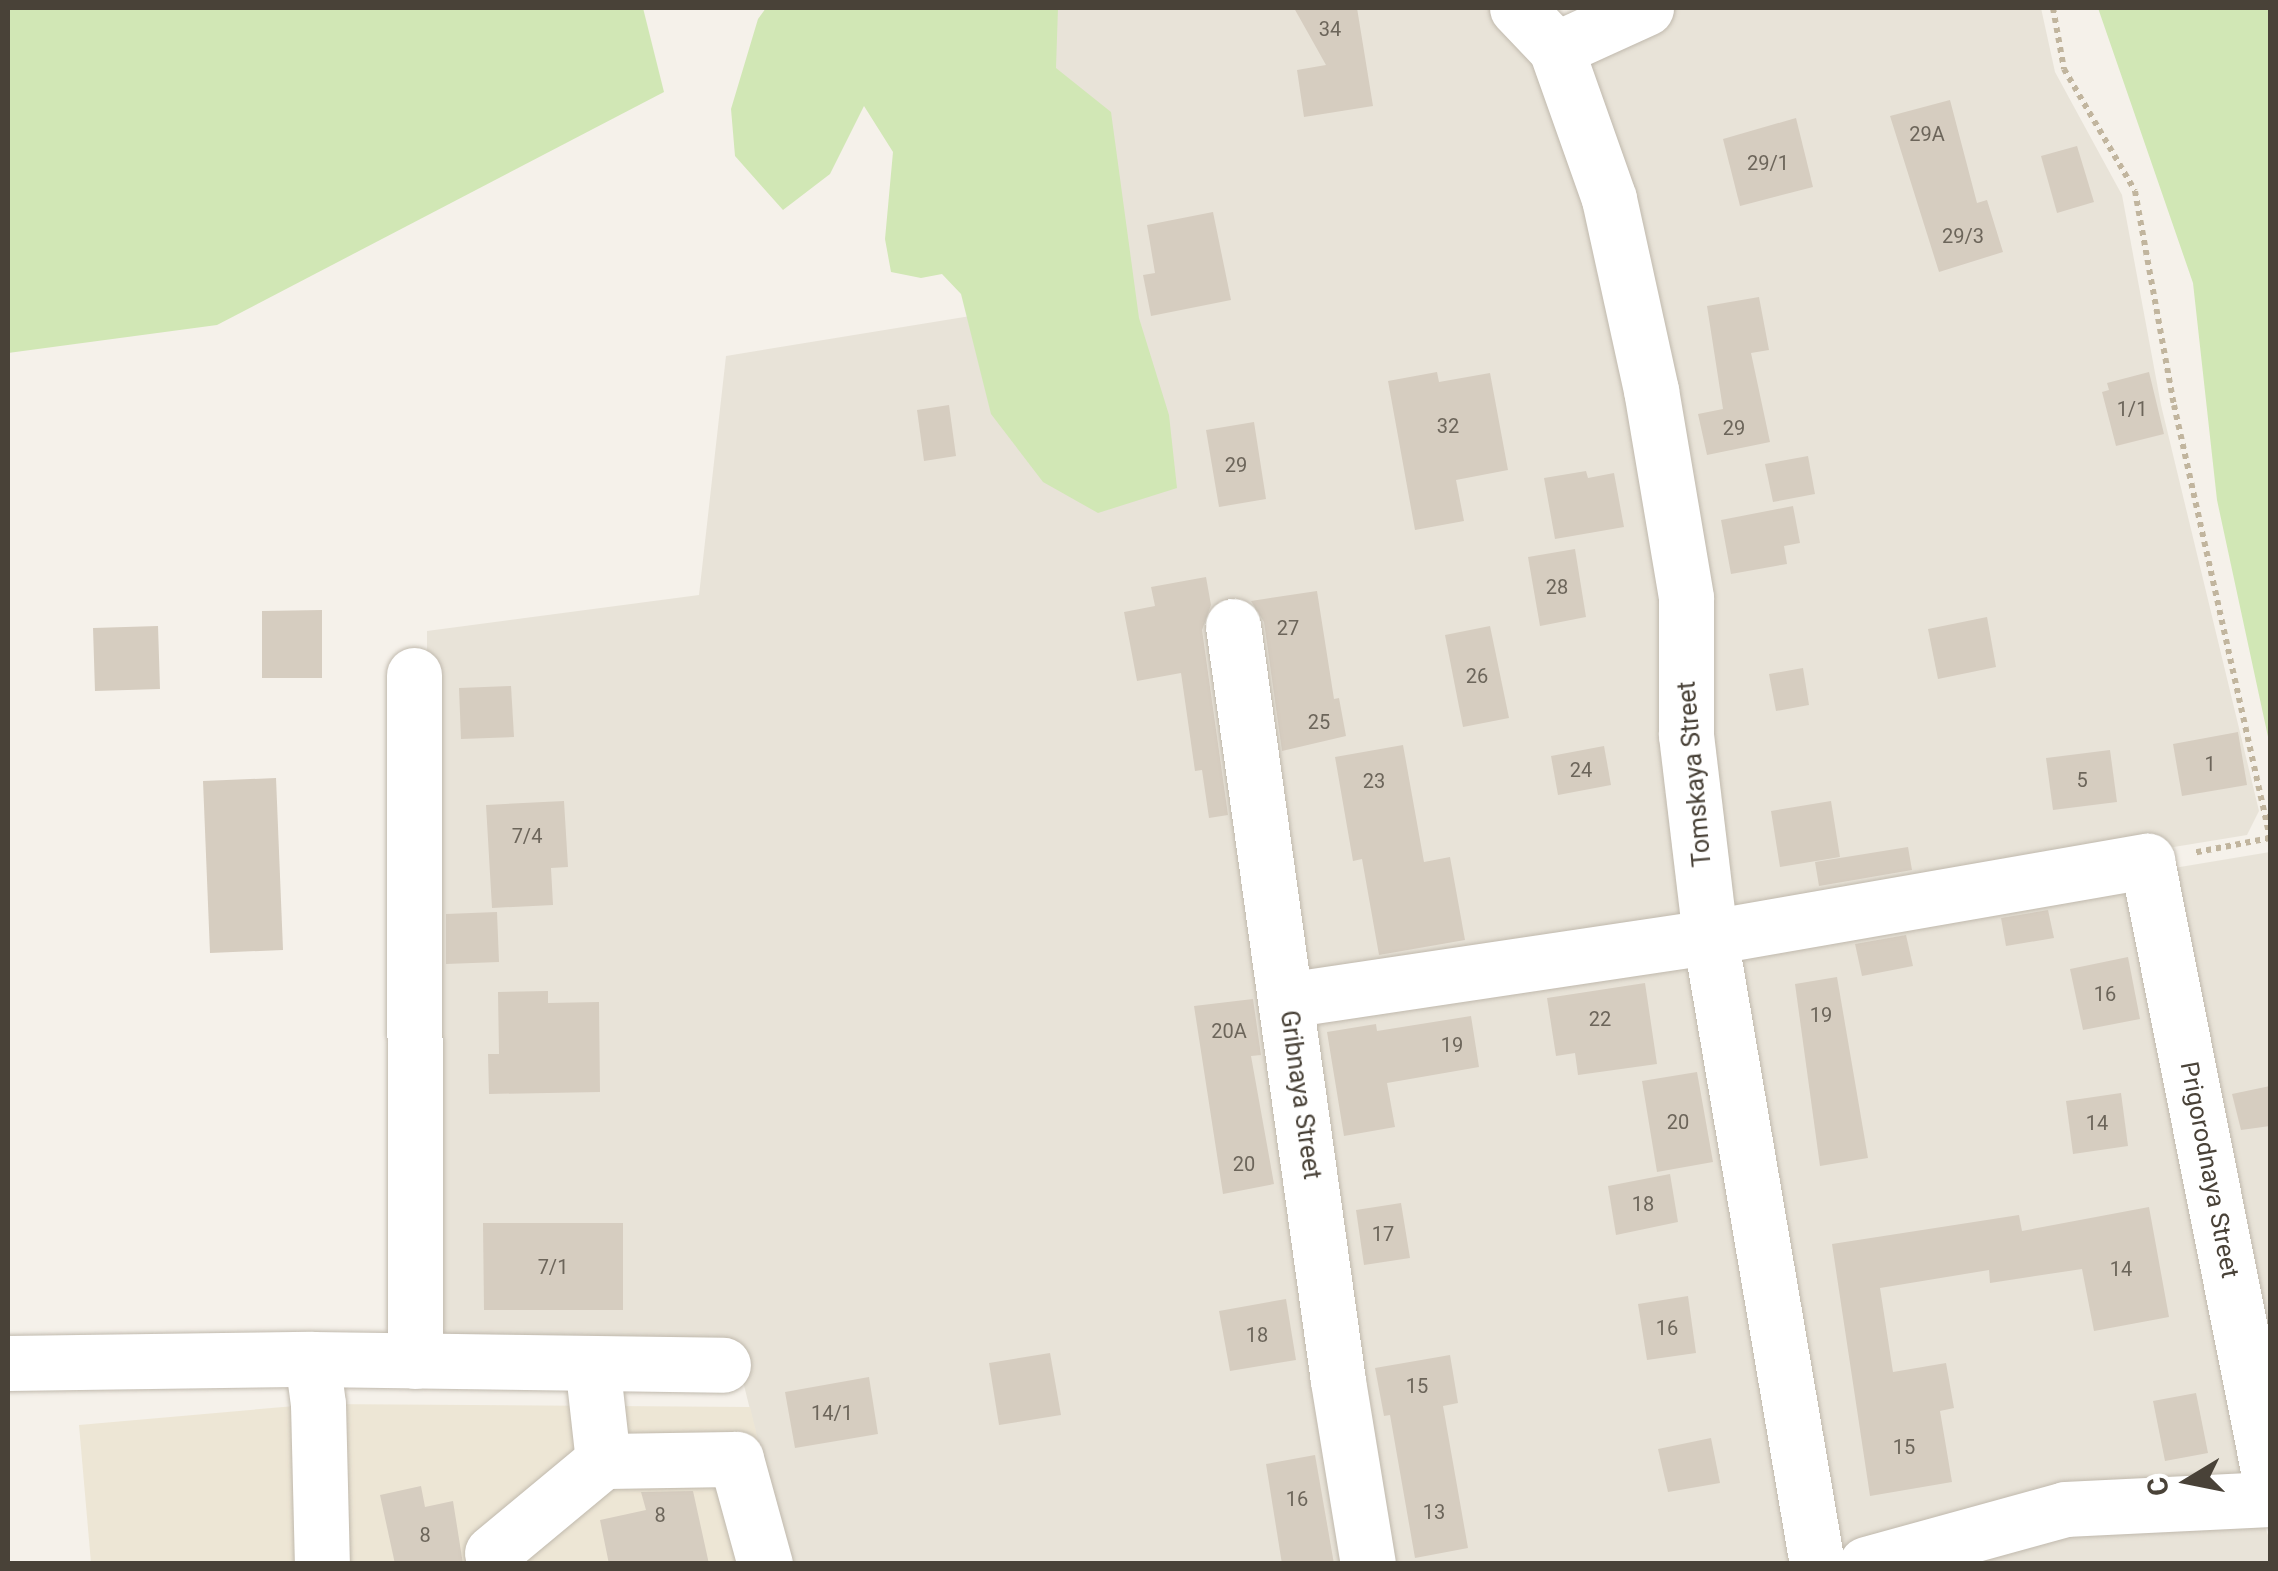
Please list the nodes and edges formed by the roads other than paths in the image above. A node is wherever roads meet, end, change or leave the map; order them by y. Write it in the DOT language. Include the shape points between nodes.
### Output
graph roads {
  1 [pos="1517,8"];
  2 [pos="1646,8"];
  3 [pos="1556,49"];
  4 [pos="1234,626"];
  5 [pos="414,675"];
  6 [pos="1710,937"];
  7 [pos="1287,1000"];
  8 [pos="312,1359"];
  9 [pos="415,1360"];
  10 [pos="592,1363"];
  11 [pos="8,1364"];
  12 [pos="723,1365"];
  13 [pos="603,1461"];
  14 [pos="2270,1480"];
  15 [pos="2270,1499"];
  16 [pos="492,1554"];
  17 [pos="322,1564"];
  18 [pos="765,1564"];
  19 [pos="1368,1564"];
  20 [pos="1817,1564"];
  21 [pos="1866,1564"];
  1 -- 3 [label="street, Tomskaya Street"];
  2 -- 3 [label="street"];
  3 -- 6 [label="street, Tomskaya Street" via="1609,199 1651,390 1686,598 1686,735"];
  4 -- 7 [label="street, Gribnaya Street"];
  5 -- 9 [label="street"];
  6 -- 7 [label="street"];
  6 -- 14 [label="street, Prigorodnaya Street" via="2147,861"];
  6 -- 20 [label="street, Tomskaya Street"];
  7 -- 19 [label="street, Gribnaya Street"];
  8 -- 9 [label="street"];
  8 -- 11 [label="street"];
  8 -- 17 [label="street"];
  9 -- 10 [label="street"];
  10 -- 12 [label="street"];
  10 -- 13 [label="street"];
  13 -- 16 [label="street"];
  13 -- 18 [label="street" via="736,1459"];
  15 -- 21 [label="street" via="2064,1509"];
}
